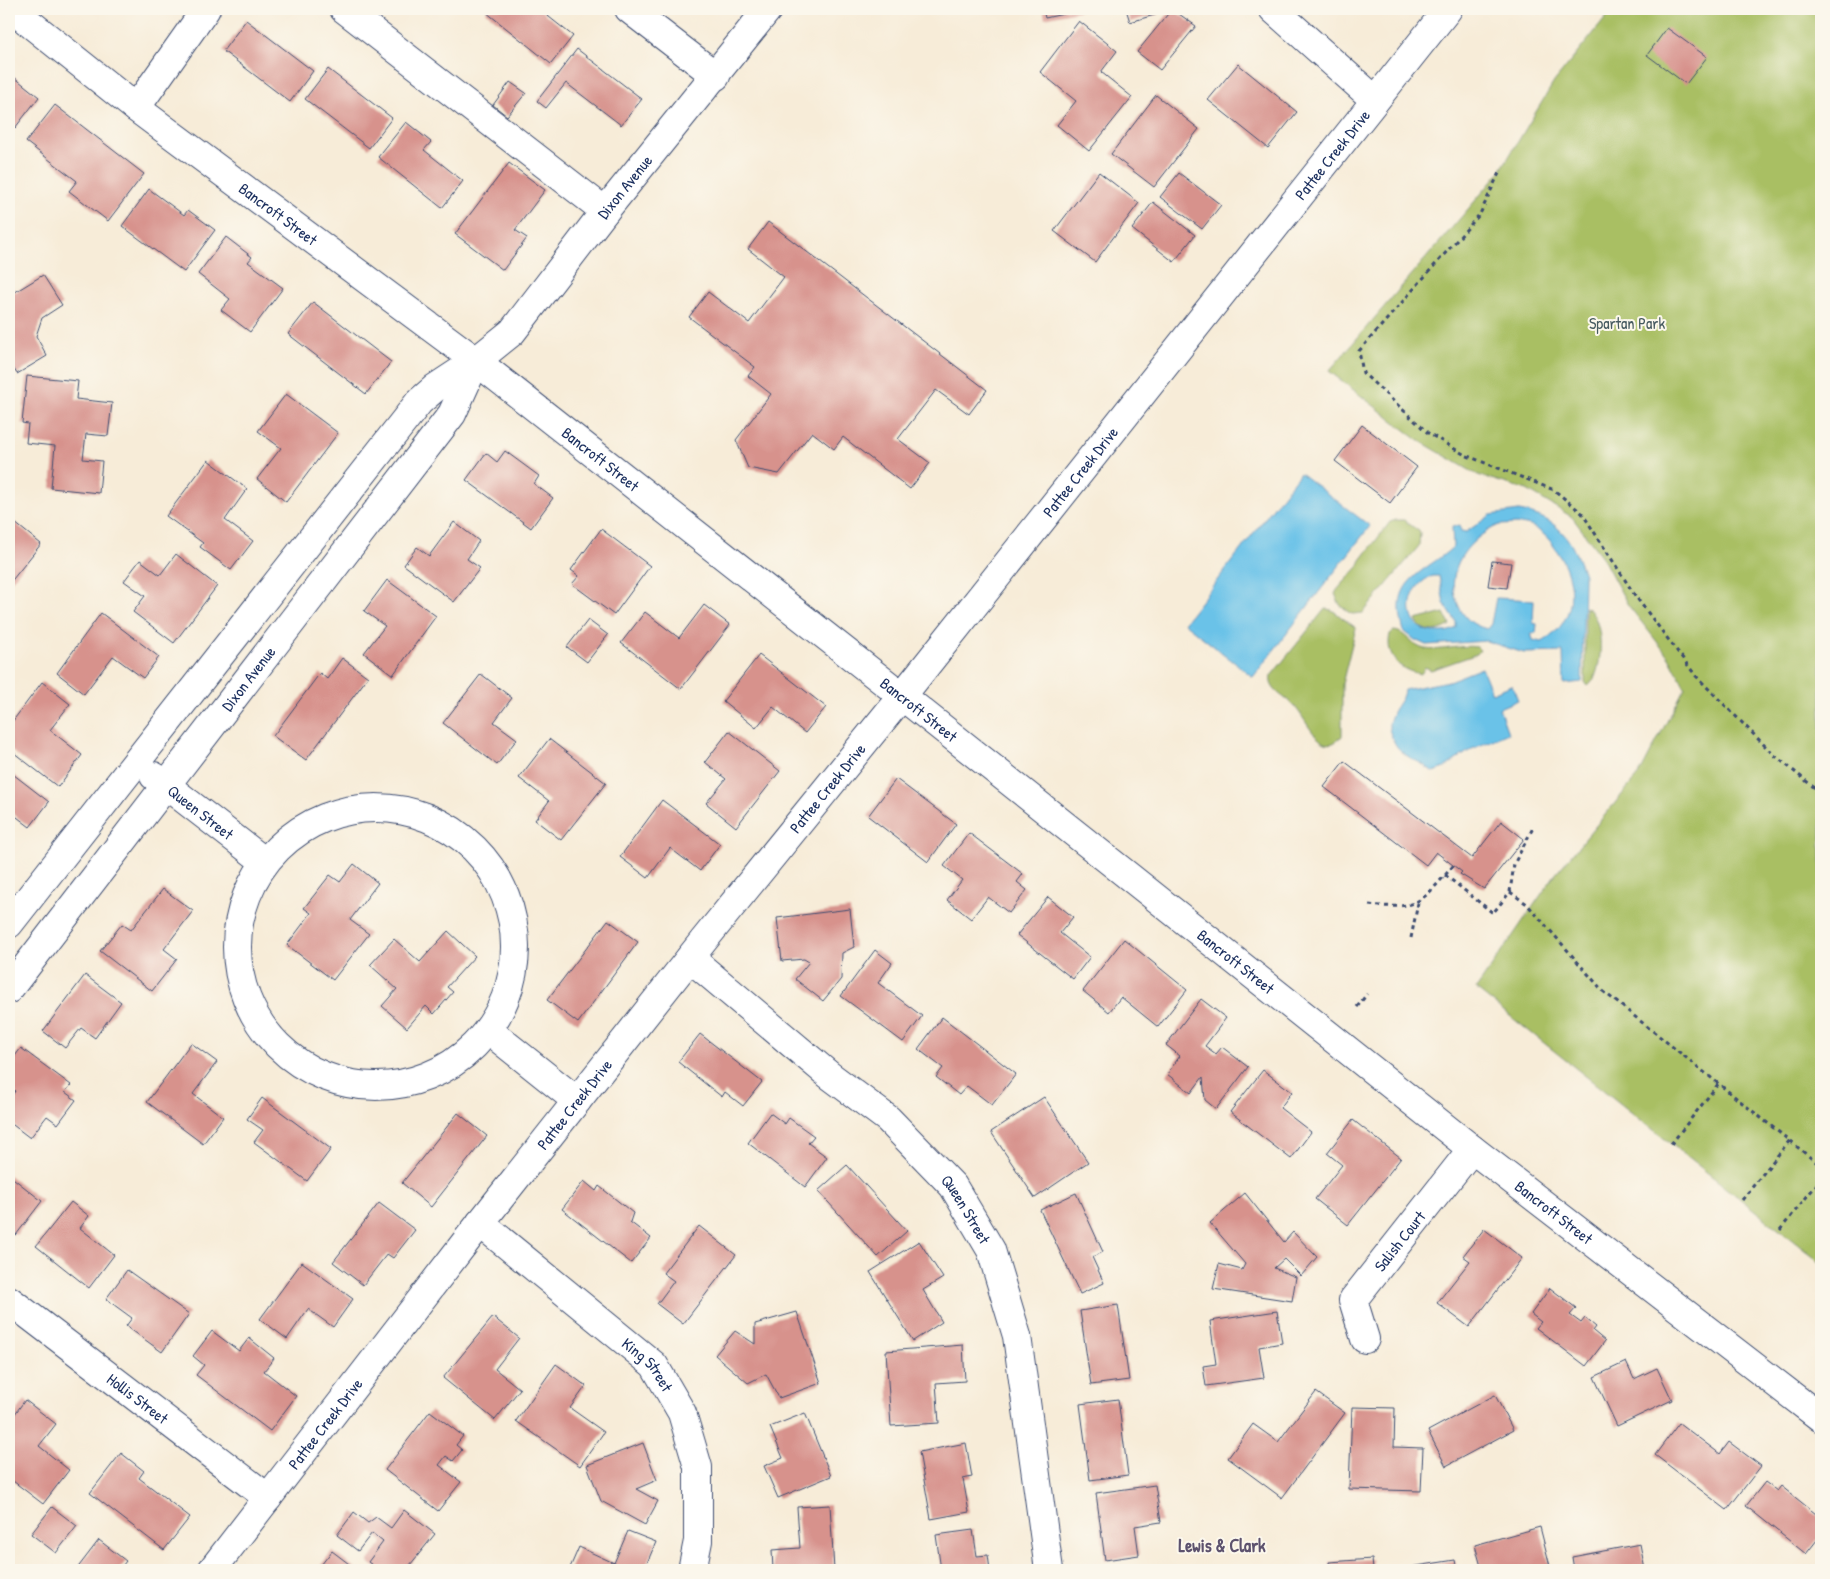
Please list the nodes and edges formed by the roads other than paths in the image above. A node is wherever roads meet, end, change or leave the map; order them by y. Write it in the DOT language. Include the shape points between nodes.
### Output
graph roads {
  1 [pos="12,9"];
  2 [pos="206,9"];
  3 [pos="344,9"];
  4 [pos="629,9"];
  5 [pos="768,9"];
  6 [pos="1273,9"];
  7 [pos="1448,9"];
  8 [pos="716,76"];
  9 [pos="1375,100"];
  10 [pos="136,108"];
  11 [pos="605,211"];
  12 [pos="476,361"];
  13 [pos="902,696"];
  14 [pos="136,762"];
  15 [pos="167,786"];
  16 [pos="265,862"];
  17 [pos="9,924"];
  18 [pos="690,958"];
  19 [pos="9,989"];
  20 [pos="488,1030"];
  21 [pos="577,1101"];
  22 [pos="1472,1149"];
  23 [pos="480,1223"];
  24 [pos="9,1300"];
  25 [pos="1365,1339"];
  26 [pos="1821,1418"];
  27 [pos="268,1498"];
  28 [pos="212,1570"];
  29 [pos="692,1570"];
  30 [pos="1049,1570"];
  1 -- 10 [label="street, Bancroft Street"];
  2 -- 10 [label="street"];
  3 -- 11 [label="street"];
  4 -- 8 [label="street"];
  5 -- 8 [label="street, Dixon Avenue"];
  6 -- 9 [label="street"];
  7 -- 9 [label="street, Pattee Creek Drive"];
  8 -- 11 [label="street, Dixon Avenue"];
  9 -- 13 [label="street, Pattee Creek Drive"];
  10 -- 12 [label="street, Bancroft Street"];
  11 -- 12 [label="street, Dixon Avenue" via="512,332"];
  12 -- 13 [label="street, Bancroft Street"];
  12 -- 14 [label="street, Dixon Avenue" via="419,402"];
  12 -- 15 [label="street, Dixon Avenue" via="452,414"];
  13 -- 18 [label="street, Pattee Creek Drive"];
  13 -- 22 [label="street, Bancroft Street"];
  14 -- 15 [label="street, Queen Street"];
  14 -- 17 [label="street, Dixon Avenue"];
  15 -- 16 [label="street, Queen Street"];
  15 -- 19 [label="street, Dixon Avenue"];
  16 -- 20 [label="street" via="300,830 328,816 357,808 409,811 454,831 489,866 502,889 513,924 515,952 512,978 502,1006"];
  16 -- 20 [label="street" via="249,887 239,918 236,938 238,970 242,990 254,1016 271,1040 293,1060 336,1081 370,1087 399,1085 443,1069 473,1047"];
  18 -- 21 [label="street, Pattee Creek Drive"];
  18 -- 30 [label="street, Queen Street" via="829,1075 888,1119 953,1186 991,1250 1017,1336"];
  20 -- 21 [label="street"];
  21 -- 23 [label="street, Pattee Creek Drive"];
  22 -- 25 [label="street, Salish Court" via="1353,1300"];
  22 -- 26 [label="street, Bancroft Street"];
  23 -- 27 [label="street, Pattee Creek Drive"];
  23 -- 29 [label="street, King Street" via="654,1365 682,1413 698,1467 698,1541"];
  24 -- 27 [label="street, Hollis Street"];
  27 -- 28 [label="street, Pattee Creek Drive"];
}
